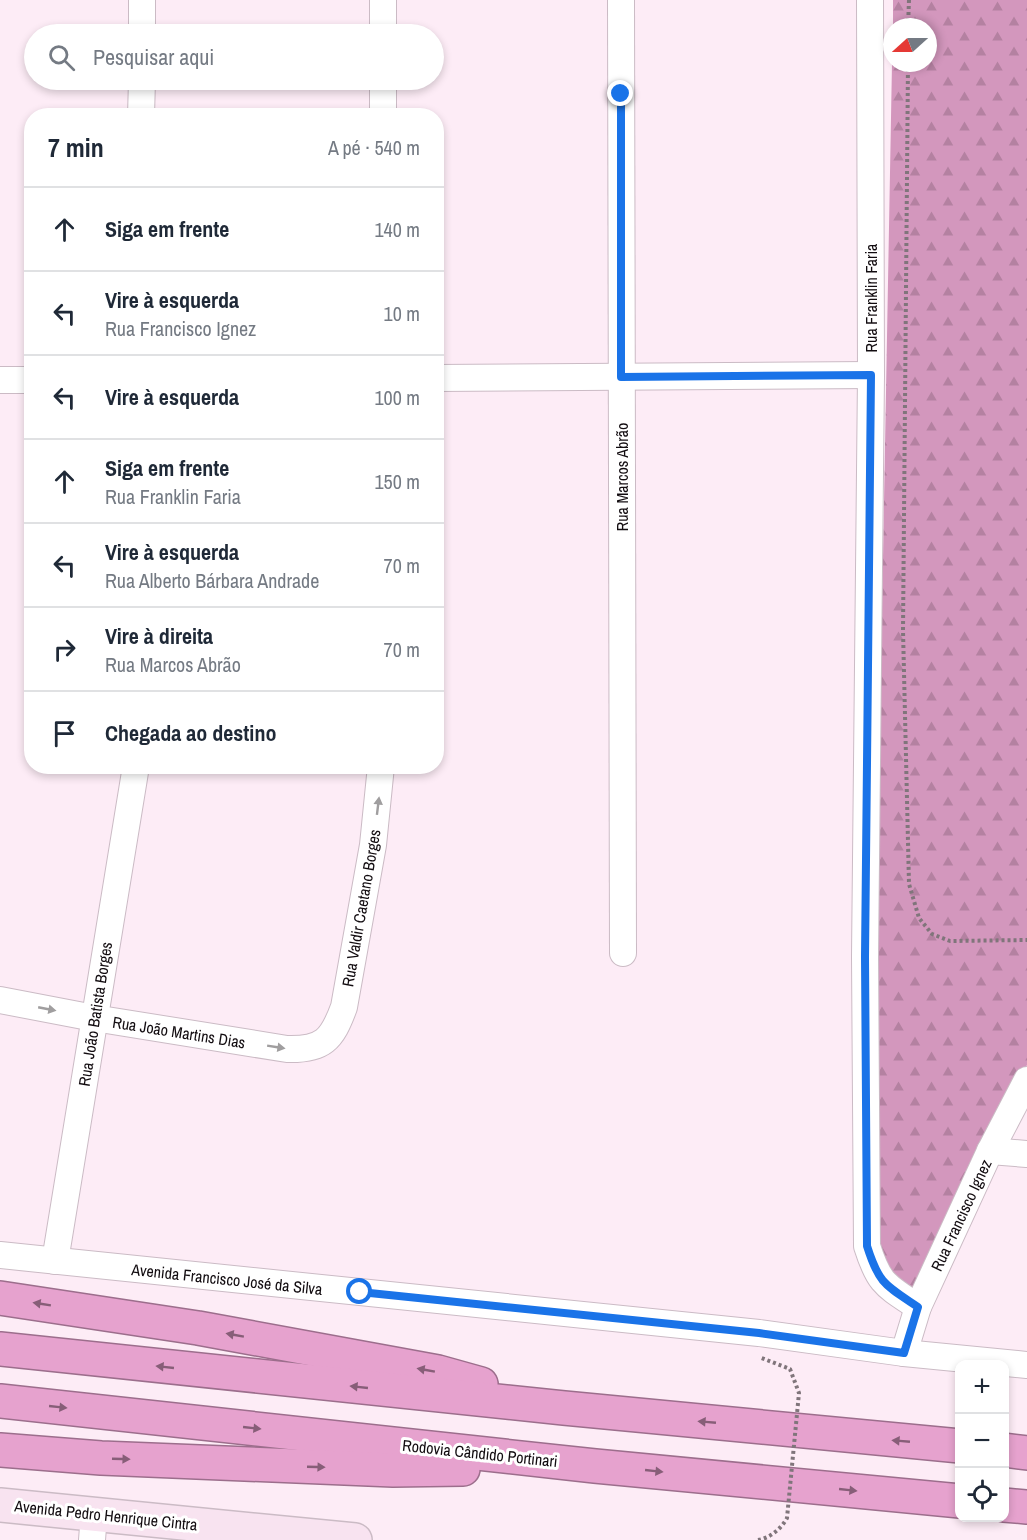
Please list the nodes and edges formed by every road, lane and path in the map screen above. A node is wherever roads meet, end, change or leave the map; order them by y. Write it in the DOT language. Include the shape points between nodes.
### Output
graph roads {
  1 [pos="142,0"];
  2 [pos="383,0"];
  3 [pos="621,0"];
  4 [pos="870,0"];
  5 [pos="909,0"];
  6 [pos="908,18"];
  7 [pos="142,24"];
  8 [pos="383,24"];
  9 [pos="908,72"];
  10 [pos="142,90"];
  11 [pos="383,90"];
  12 [pos="141,108"];
  13 [pos="383,108"];
  14 [pos="871,375"];
  15 [pos="621,377"];
  16 [pos="444,378"];
  17 [pos="24,380"];
  18 [pos="0,381"];
  19 [pos="135,774"];
  20 [pos="380,774"];
  21 [pos="1027,940"];
  22 [pos="622,953"];
  23 [pos="0,1000"];
  24 [pos="94,1018"];
  25 [pos="322,1043"];
  26 [pos="1027,1080"];
  27 [pos="990,1151"];
  28 [pos="1027,1154"];
  29 [pos="0,1255"];
  30 [pos="55,1261"];
  31 [pos="0,1298"];
  32 [pos="918,1307"];
  33 [pos="0,1349"];
  34 [pos="904,1353"];
  35 [pos="759,1357"];
  36 [pos="1027,1365"];
  37 [pos="0,1401"];
  38 [pos="564,1408"];
  39 [pos="955,1446"];
  40 [pos="0,1450"];
  41 [pos="1009,1451"];
  42 [pos="1027,1453"];
  43 [pos="595,1466"];
  44 [pos="955,1500"];
  45 [pos="1009,1504"];
  46 [pos="0,1505"];
  47 [pos="1027,1506"];
  48 [pos="93,1527"];
  49 [pos="318,1538"];
  50 [pos="355,1540"];
  51 [pos="758,1540"];
  1 -- 7 [label="street"];
  2 -- 8 [label="street"];
  3 -- 15 [label="street, Rua Marcos Abrão"];
  4 -- 14 [label="street, Rua Franklin Faria"];
  5 -- 6 [label="path"];
  9 -- 21 [label="path" via="903,630 909,884 919,918 933,934 950,941"];
  10 -- 12 [label="street"];
  11 -- 13 [label="street"];
  14 -- 15 [label="street"];
  14 -- 32 [label="street, Rua Franklin Faria" via="865,957 867,1246 884,1284"];
  15 -- 16 [label="street"];
  15 -- 22 [label="street, Rua Marcos Abrão"];
  17 -- 18 [label="street"];
  19 -- 24 [label="street, Rua João Batista Borges"];
  25 -- 20 [label="street, Rua Valdir Caetano Borges, one-way" via="336,1029 344,1007 373,845"];
  23 -- 24 [label="street, Rua João Martins Dias, one-way"];
  24 -- 25 [label="street, Rua João Martins Dias, one-way" via="287,1049 305,1050"];
  24 -- 30 [label="street, Rua João Batista Borges"];
  26 -- 27 [label="street, Rua Francisco Ignez"];
  27 -- 28 [label="street"];
  27 -- 32 [label="street, Rua Francisco Ignez"];
  29 -- 30 [label="street, Avenida Francisco José da Silva"];
  30 -- 34 [label="street, Avenida Francisco José da Silva" via="759,1333"];
  38 -- 31 [label="highway, one-way" via="438,1372 198,1328"];
  32 -- 34 [label="street, Rua Francisco Ignez"];
  38 -- 33 [label="highway, one-way"];
  34 -- 36 [label="street, Avenida Francisco José da Silva"];
  35 -- 51 [label="path, bridge" via="789,1369 799,1393 787,1518 782,1527"];
  37 -- 43 [label="highway, Rodovia Cândido Portinari, one-way"];
  39 -- 38 [label="highway, one-way"];
  40 -- 43 [label="highway, one-way" via="393,1470"];
  41 -- 42 [label="highway"];
  43 -- 44 [label="highway, Rodovia Cândido Portinari, one-way"];
  45 -- 47 [label="highway"];
  46 -- 48 [label="street, Avenida Pedro Henrique Cintra"];
  48 -- 49 [label="street, Avenida Pedro Henrique Cintra"];
  49 -- 50 [label="street, Avenida Pedro Henrique Cintra"];
}
